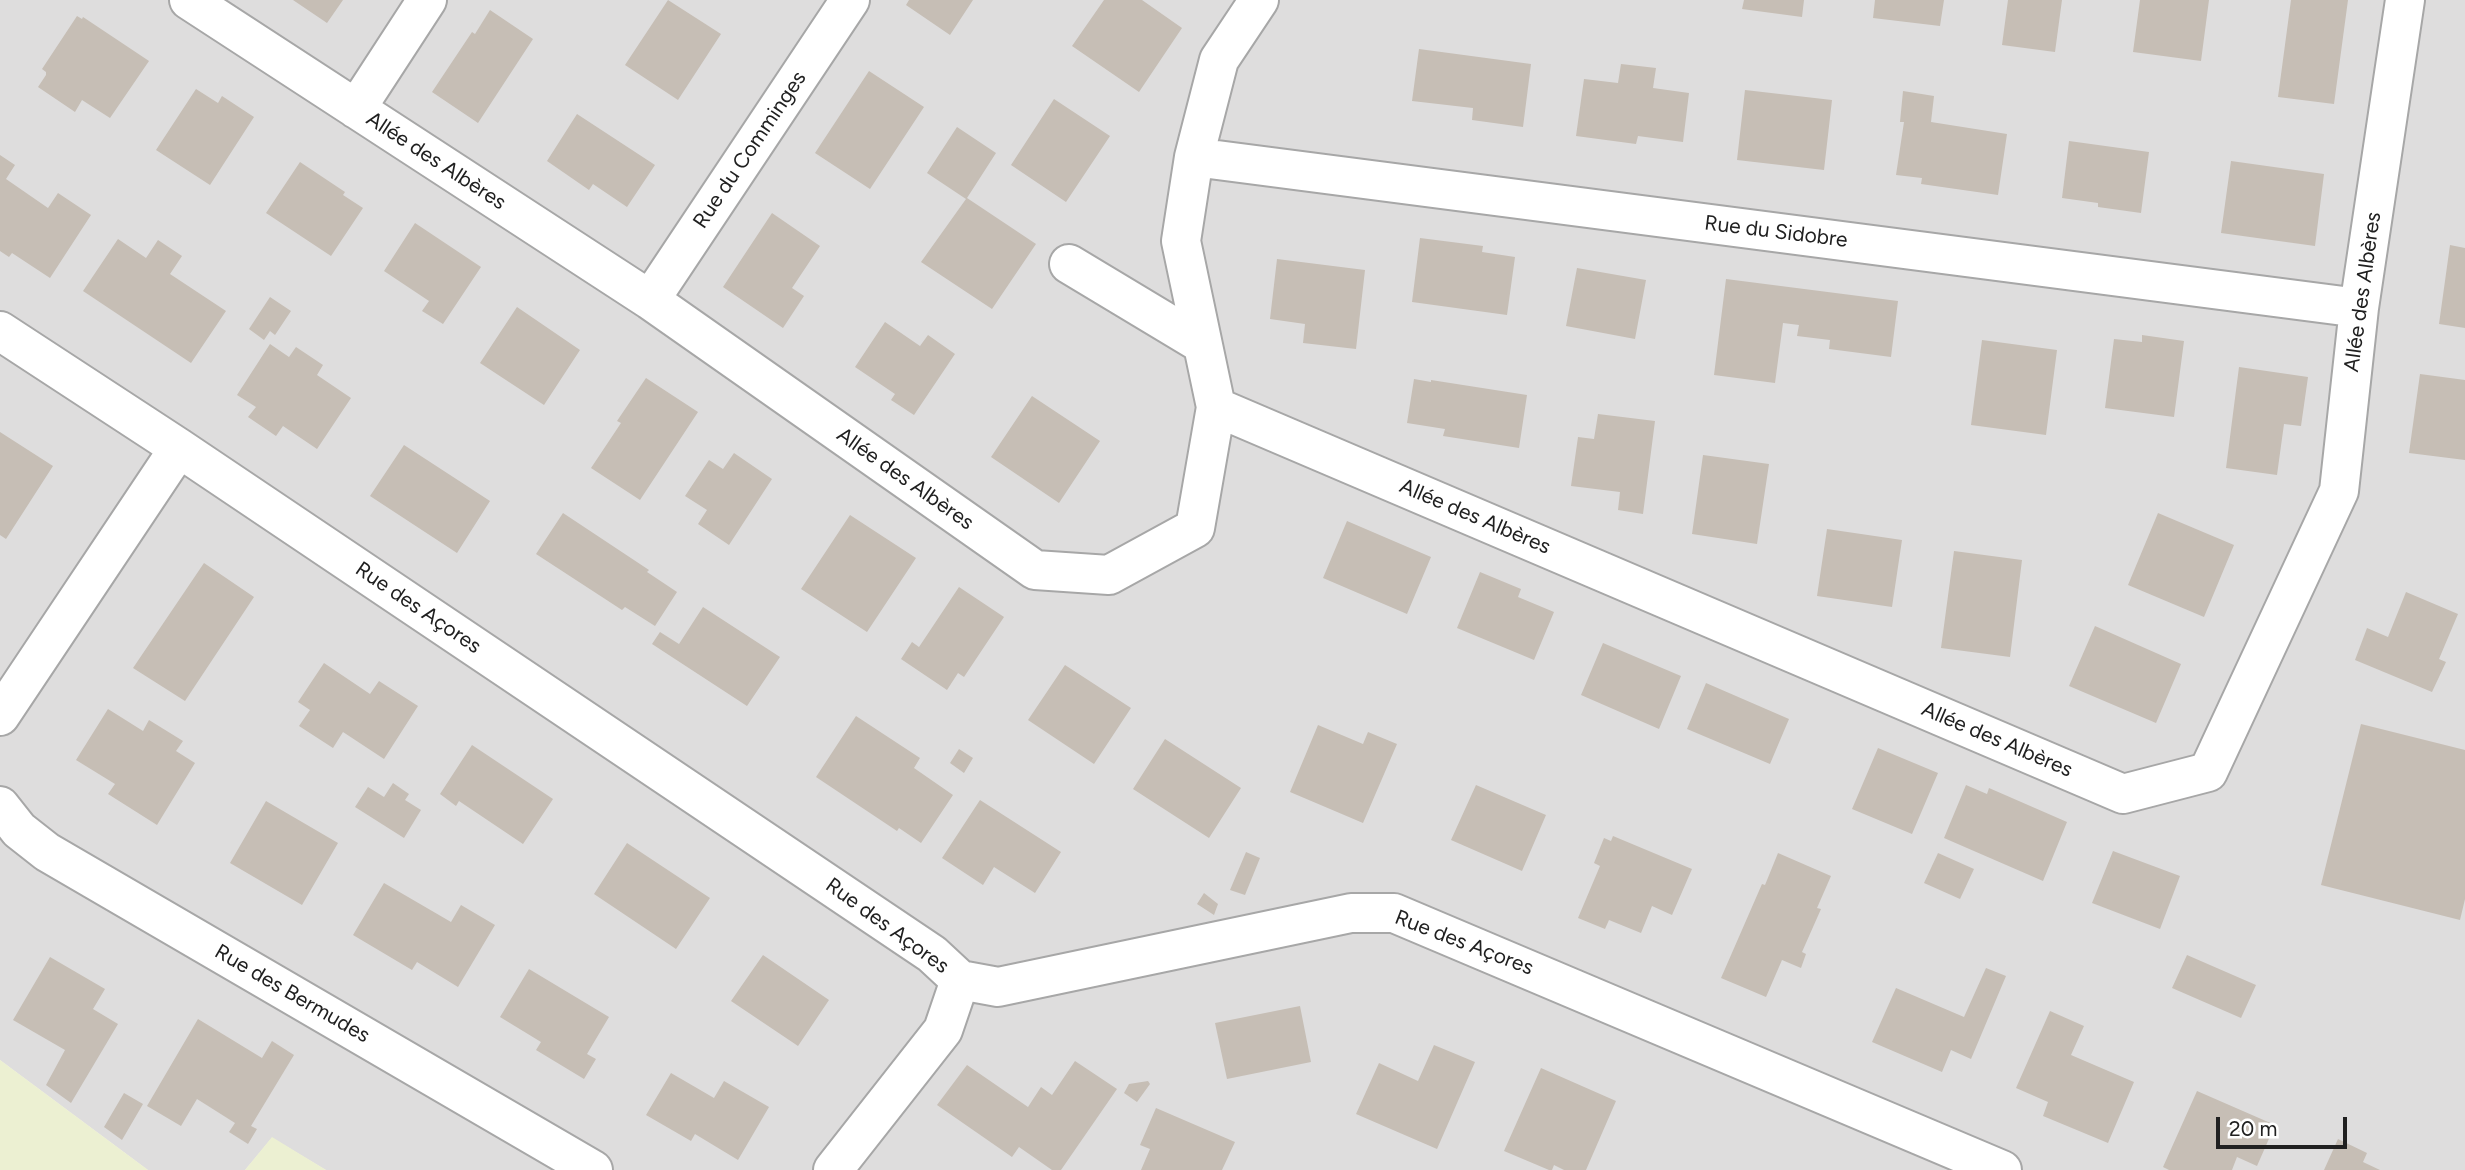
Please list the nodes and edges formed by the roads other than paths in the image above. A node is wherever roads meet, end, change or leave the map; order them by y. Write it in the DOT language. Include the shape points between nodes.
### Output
graph roads {
  1 [pos="188,0"];
  2 [pos="427,0"];
  3 [pos="850,0"];
  4 [pos="1259,0"];
  5 [pos="2405,0"];
  6 [pos="356,109"];
  7 [pos="1194,157"];
  8 [pos="1069,264"];
  9 [pos="650,300"];
  10 [pos="2359,308"];
  11 [pos="0,331"];
  12 [pos="1202,344"];
  13 [pos="1216,407"];
  14 [pos="179,448"];
  15 [pos="0,716"];
  16 [pos="0,806"];
  17 [pos="960,979"];
  18 [pos="593,1170"];
  19 [pos="833,1170"];
  20 [pos="2003,1170"];
  1 -- 6 [label="street, Allée des Albères"];
  2 -- 6 [label="street"];
  3 -- 9 [label="street, Rue du Comminges"];
  4 -- 7 [label="street" via="1219,60"];
  5 -- 10 [label="street, Allée des Albères"];
  6 -- 9 [label="street, Allée des Albères"];
  7 -- 10 [label="street, Rue du Sidobre"];
  7 -- 12 [label="street" via="1181,241"];
  8 -- 12 [label="street"];
  9 -- 13 [label="street, Allée des Albères" via="1035,570 1109,575 1195,528"];
  10 -- 13 [label="street, Allée des Albères" via="2339,491 2208,772 2123,794"];
  11 -- 14 [label="street, Rue des Açores"];
  12 -- 13 [label="street"];
  14 -- 15 [label="street"];
  14 -- 17 [label="street, Rue des Açores" via="921,946"];
  16 -- 18 [label="street, Rue des Bermudes" via="19,830 47,852"];
  17 -- 19 [label="street" via="943,1030"];
  17 -- 20 [label="street, Rue des Açores" via="998,987 1351,913 1394,913"];
}
